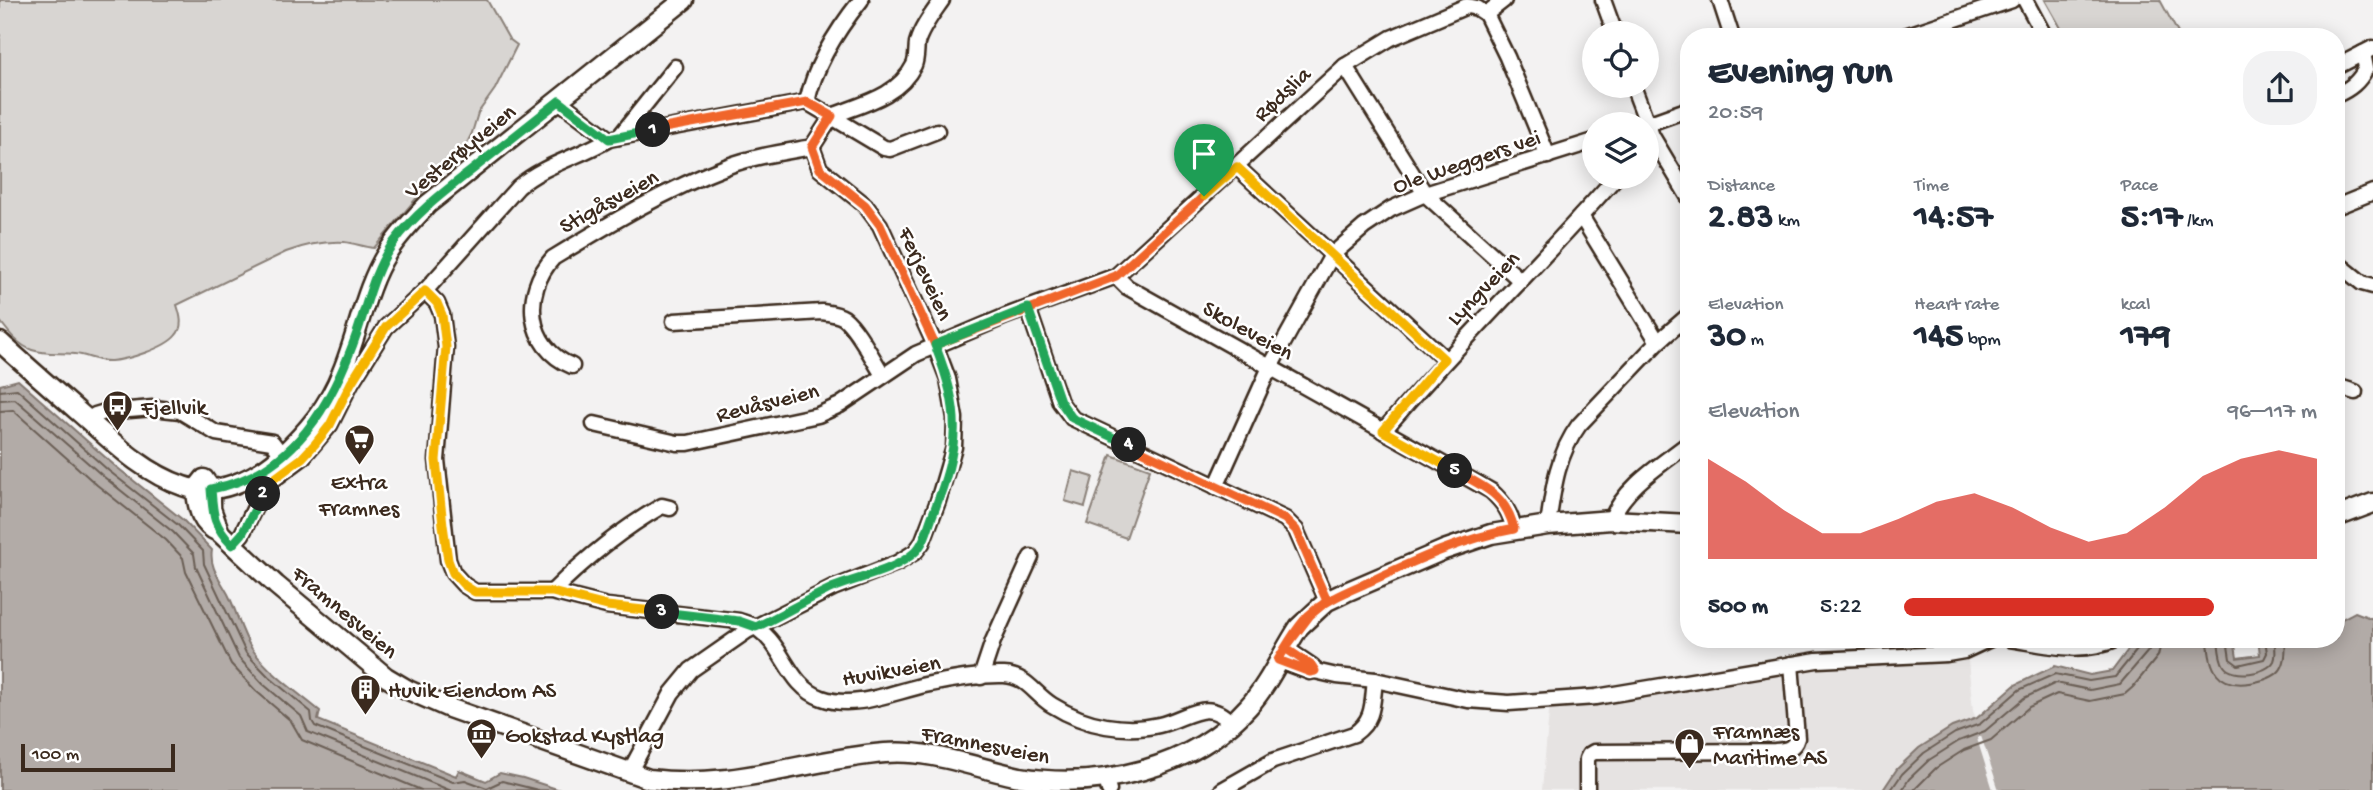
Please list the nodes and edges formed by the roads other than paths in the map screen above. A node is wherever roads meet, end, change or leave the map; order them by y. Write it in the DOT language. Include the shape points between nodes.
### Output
graph roads {
  1 [pos="684,0"];
  2 [pos="861,0"];
  3 [pos="942,0"];
  4 [pos="1504,0"];
  5 [pos="1603,0"];
  6 [pos="1720,0"];
  7 [pos="2012,0"];
  8 [pos="2025,0"];
  9 [pos="1486,14"];
  10 [pos="1611,21"];
  11 [pos="1729,28"];
  12 [pos="1929,28"];
  13 [pos="2040,28"];
  14 [pos="2368,50"];
  15 [pos="2345,62"];
  16 [pos="1345,66"];
  17 [pos="675,67"];
  18 [pos="2345,90"];
  19 [pos="559,101"];
  20 [pos="807,102"];
  21 [pos="1680,114"];
  22 [pos="832,116"];
  23 [pos="1659,125"];
  24 [pos="937,131"];
  25 [pos="614,138"];
  26 [pos="1582,145"];
  27 [pos="812,147"];
  28 [pos="1659,149"];
  29 [pos="1548,156"];
  30 [pos="1237,167"];
  31 [pos="1680,183"];
  32 [pos="1605,189"];
  33 [pos="2373,192"];
  34 [pos="1425,194"];
  35 [pos="2345,203"];
  36 [pos="1581,216"];
  37 [pos="1332,256"];
  38 [pos="2345,269"];
  39 [pos="1116,276"];
  40 [pos="1521,281"];
  41 [pos="2373,286"];
  42 [pos="425,291"];
  43 [pos="1028,308"];
  44 [pos="674,321"];
  45 [pos="1680,323"];
  46 [pos="0,342"];
  47 [pos="1658,342"];
  48 [pos="935,345"];
  49 [pos="1444,359"];
  50 [pos="572,366"];
  51 [pos="1270,368"];
  52 [pos="883,375"];
  53 [pos="2345,389"];
  54 [pos="2355,392"];
  55 [pos="89,421"];
  56 [pos="594,424"];
  57 [pos="1383,431"];
  58 [pos="1680,450"];
  59 [pos="282,455"];
  60 [pos="204,486"];
  61 [pos="1216,487"];
  62 [pos="2373,503"];
  63 [pos="670,508"];
  64 [pos="2345,514"];
  65 [pos="1611,520"];
  66 [pos="1680,524"];
  67 [pos="1548,525"];
  68 [pos="1514,529"];
  69 [pos="226,539"];
  70 [pos="1031,557"];
  71 [pos="552,592"];
  72 [pos="1327,601"];
  73 [pos="756,627"];
  74 [pos="1970,648"];
  75 [pos="1282,654"];
  76 [pos="1791,664"];
  77 [pos="981,677"];
  78 [pos="1375,680"];
  79 [pos="1231,723"];
  80 [pos="629,773"];
  81 [pos="1124,783"];
  82 [pos="1107,785"];
  83 [pos="692,787"];
  84 [pos="1222,790"];
  85 [pos="1587,790"];
  1 -- 19 [label="main road, Vesterøyveien"];
  2 -- 20 [label="street" via="821,60"];
  3 -- 22 [label="street" via="918,42 915,63 894,90"];
  4 -- 9 [label="street"];
  5 -- 10 [label="street"];
  6 -- 11 [label="street"];
  7 -- 12 [label="street"];
  8 -- 13 [label="street"];
  9 -- 16 [label="street, Rødslia" via="1467,6 1448,13 1391,38"];
  9 -- 29 [label="street"];
  14 -- 15 [label="street"];
  14 -- 18 [label="street" via="2362,76"];
  16 -- 30 [label="street, Rødslia"];
  16 -- 34 [label="street"];
  17 -- 25 [label="street"];
  19 -- 25 [label="street"];
  19 -- 59 [label="main road, Vesterøyveien" via="428,205 395,241 381,264 332,394 312,425"];
  20 -- 22 [label="street"];
  20 -- 25 [label="street"];
  21 -- 23 [label="street"];
  22 -- 24 [label="street" via="890,149"];
  22 -- 27 [label="street"];
  25 -- 42 [label="street" via="533,174"];
  26 -- 29 [label="street, Ole Weggers vei"];
  27 -- 48 [label="street, Ferjeveien" via="820,169 865,205 880,225"];
  27 -- 50 [label="street, Stigåsveien" via="730,165 665,194 553,258 542,270 531,308 548,350"];
  28 -- 31 [label="street"];
  29 -- 34 [label="street, Ole Weggers vei"];
  30 -- 37 [label="street"];
  30 -- 39 [label="street, Rødslia"];
  32 -- 36 [label="street, Lyngveien"];
  33 -- 35 [label="street"];
  34 -- 37 [label="street, Ole Weggers vei" via="1391,209"];
  34 -- 40 [label="street"];
  36 -- 40 [label="street, Lyngveien"];
  36 -- 47 [label="street"];
  37 -- 49 [label="street"];
  37 -- 51 [label="street, Ole Weggers vei"];
  38 -- 41 [label="street"];
  39 -- 43 [label="street"];
  39 -- 51 [label="street, Skoleveien"];
  40 -- 49 [label="street, Lyngveien"];
  42 -- 69 [label="street" via="386,327 330,425 302,458 271,481 242,534"];
  42 -- 71 [label="street" via="442,315 446,347 436,460 453,573 475,592"];
  43 -- 48 [label="street"];
  43 -- 61 [label="street" via="1060,401 1072,418"];
  44 -- 52 [label="street" via="835,314 852,327"];
  45 -- 47 [label="street"];
  46 -- 55 [label="main road, Vesterøyveien"];
  47 -- 67 [label="street" via="1569,438 1555,477"];
  48 -- 52 [label="street, Revåsveien"];
  48 -- 73 [label="street, Ferjeveien" via="952,397 954,447 922,543 897,563 833,588"];
  49 -- 57 [label="street, Lyngveien"];
  51 -- 57 [label="street, Skoleveien"];
  51 -- 61 [label="street, Ole Weggers vei"];
  52 -- 56 [label="street, Revåsveien" via="818,415 703,441 677,443"];
  53 -- 54 [label="street"];
  55 -- 59 [label="street" via="105,412 180,411 216,433 272,442"];
  55 -- 60 [label="main road, Vesterøyveien" via="134,459 164,477"];
  57 -- 68 [label="street, Skoleveien" via="1491,491 1504,503"];
  58 -- 65 [label="street" via="1618,502"];
  59 -- 60 [label="main road, Vesterøyveien"];
  60 -- 69 [label="main road, Framnesveien" via="198,509 202,519"];
  61 -- 72 [label="street" via="1290,523"];
  62 -- 64 [label="main road"];
  63 -- 71 [label="street" via="662,506 628,528"];
  65 -- 66 [label="main road, Framnesveien"];
  65 -- 67 [label="main road, Framnesveien"];
  67 -- 68 [label="main road, Framnesveien"];
  68 -- 72 [label="main road, Framnesveien" via="1444,550"];
  69 -- 80 [label="main road, Framnesveien" via="369,665 408,691"];
  70 -- 77 [label="street"];
  71 -- 73 [label="street" via="607,606 739,621"];
  72 -- 75 [label="main road, Framnesveien" via="1310,615"];
  73 -- 77 [label="street, Huvikveien" via="808,692 841,703"];
  73 -- 80 [label="street, Ferjeveien" via="685,676"];
  74 -- 76 [label="street" via="1947,654"];
  75 -- 78 [label="street" via="1310,672"];
  75 -- 79 [label="main road, Framnesveien" via="1248,707"];
  76 -- 78 [label="street" via="1596,697 1509,703 1468,700"];
  76 -- 85 [label="street" via="1797,738 1791,747 1775,751 1594,751 1587,760"];
  77 -- 79 [label="street, Huvikveien" via="1018,677 1052,706 1105,726 1160,725 1208,709"];
  78 -- 84 [label="street" via="1364,727 1273,761"];
  79 -- 81 [label="main road, Framnesveien" via="1191,751"];
  80 -- 83 [label="main road, Framnesveien"];
  81 -- 82 [label="main road, Framnesveien"];
  82 -- 83 [label="main road, Framnesveien" via="1022,778 906,753"];
}
